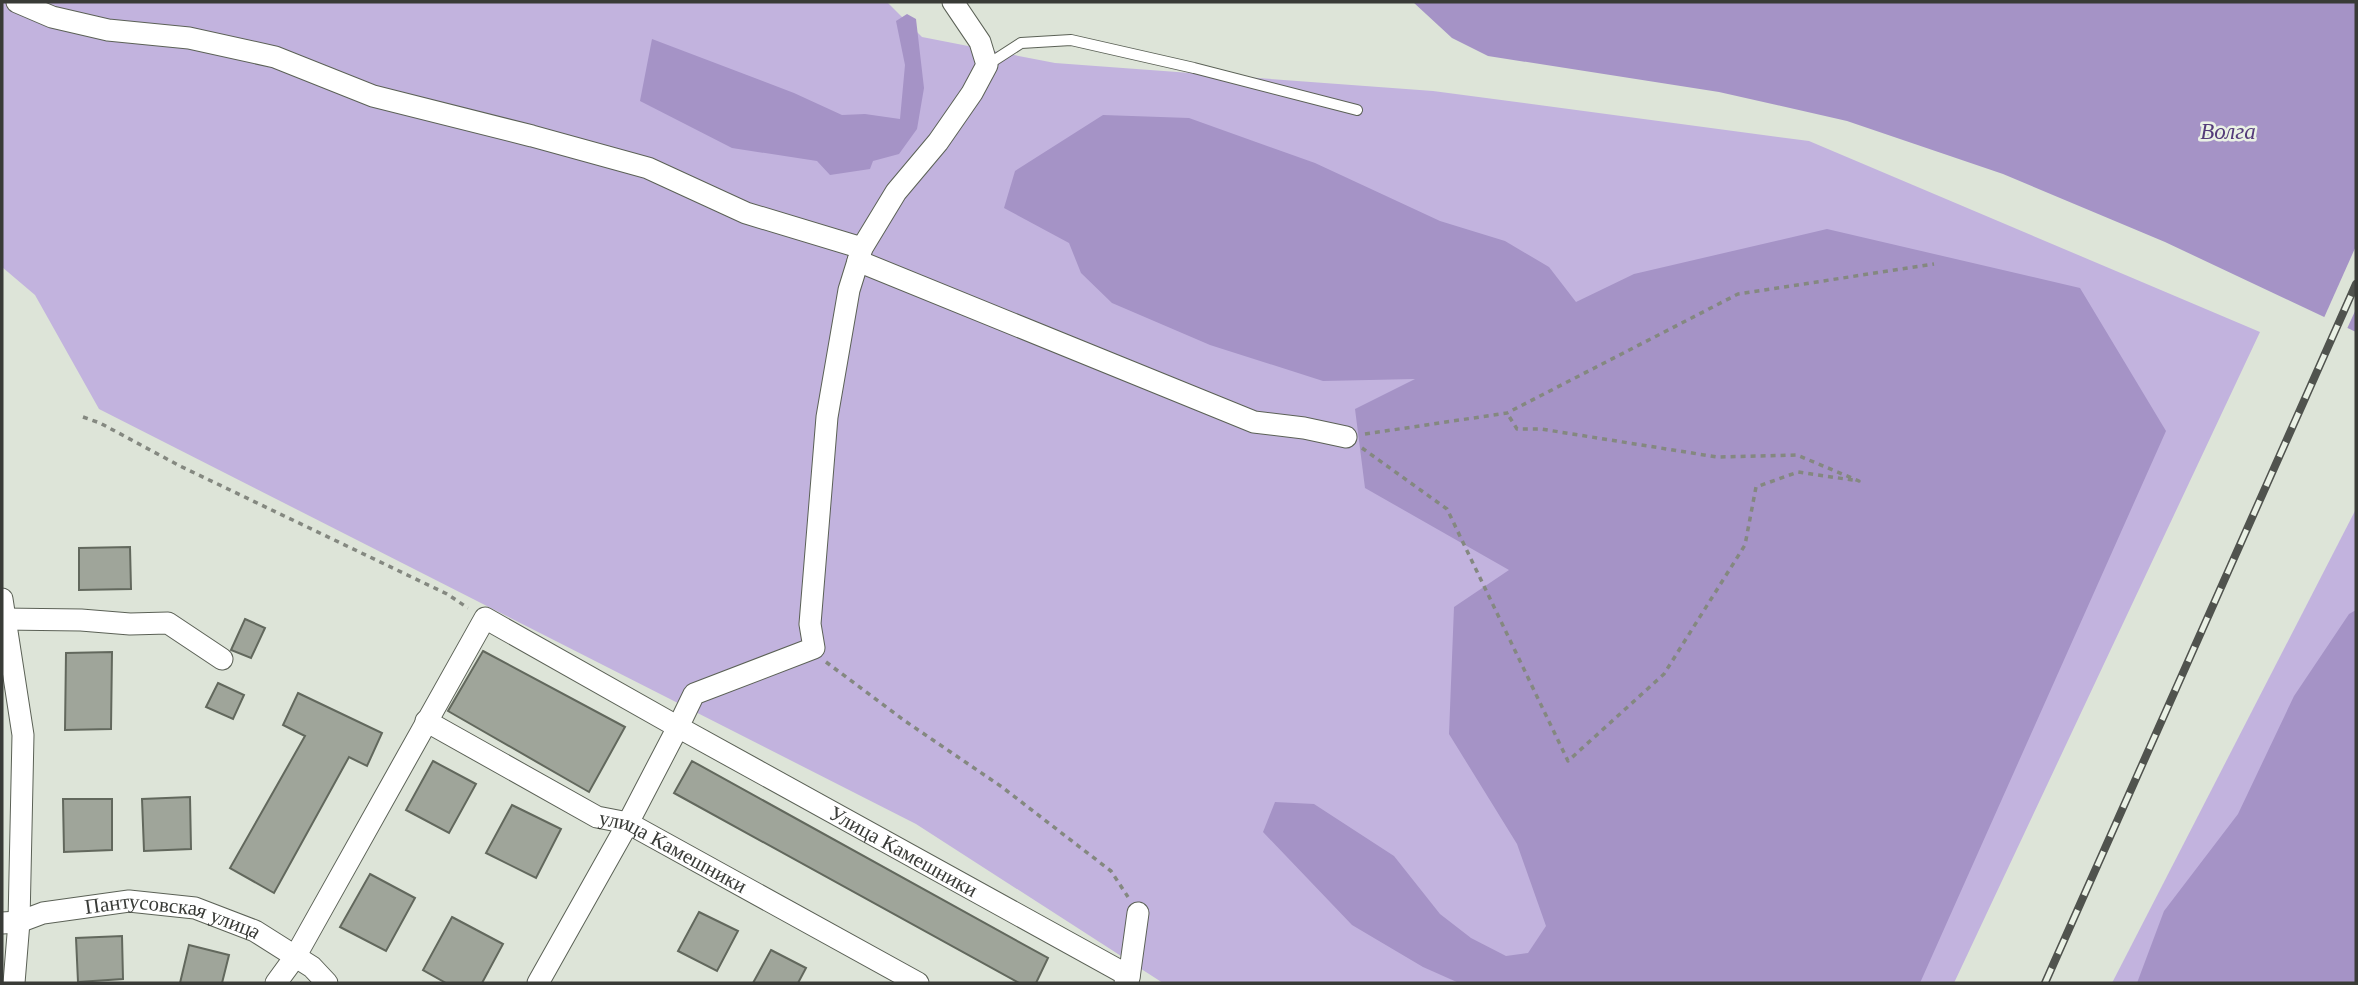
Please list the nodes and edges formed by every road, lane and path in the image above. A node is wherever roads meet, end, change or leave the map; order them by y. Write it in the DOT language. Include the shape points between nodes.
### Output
graph roads {
  1 [pos="17,2"];
  2 [pos="953,2"];
  3 [pos="987,65"];
  4 [pos="1357,110"];
  5 [pos="860,255"];
  6 [pos="1934,264"];
  7 [pos="1507,413"];
  8 [pos="83,417"];
  9 [pos="1346,437"];
  10 [pos="3,612"];
  11 [pos="485,618"];
  12 [pos="814,648"];
  13 [pos="222,659"];
  14 [pos="426,721"];
  15 [pos="678,727"];
  16 [pos="628,823"];
  17 [pos="1138,913"];
  18 [pos="10,923"];
  19 [pos="295,957"];
  20 [pos="1127,979"];
  21 [pos="14,983"];
  22 [pos="276,983"];
  23 [pos="327,983"];
  24 [pos="538,983"];
  25 [pos="918,983"];
  1 -- 5 [label="street" via="52,17 108,30 189,38 275,57 373,96 648,168 746,213"];
  2 -- 3 [label="street" via="980,42"];
  3 -- 4 [label="lane" via="1021,43 1071,40"];
  3 -- 5 [label="street" via="938,142 896,192"];
  5 -- 9 [label="street" via="1254,422"];
  5 -- 12 [label="street" via="849,290 827,417 810,624"];
  6 -- 7 [label="path" via="1738,294"];
  7 -- 9 [label="path"];
  7 -- 9 [label="path" via="1517,429 1717,457 1797,455 1858,481 1798,472 1756,487 1745,545 1664,674 1568,761 1447,509"];
  8 -- 11 [label="path" via="447,594"];
  10 -- 13 [label="street" via="130,624 168,623"];
  10 -- 18 [label="street" via="23,735"];
  11 -- 14 [label="street"];
  11 -- 15 [label="street, Улица Камешники"];
  12 -- 15 [label="street" via="694,694"];
  12 -- 17 [label="path" via="830,667 1002,787 1111,871"];
  14 -- 16 [label="street, улица Камешники" via="597,817"];
  14 -- 19 [label="street"];
  15 -- 16 [label="street"];
  15 -- 20 [label="street, Улица Камешники"];
  16 -- 24 [label="street"];
  16 -- 25 [label="street, улица Камешники"];
  17 -- 20 [label="street"];
  18 -- 19 [label="street, Пантусовская улица" via="43,913 129,901 195,908 254,931"];
  18 -- 21 [label="street"];
  19 -- 22 [label="street"];
  19 -- 23 [label="street, Пантусовская улица"];
}
